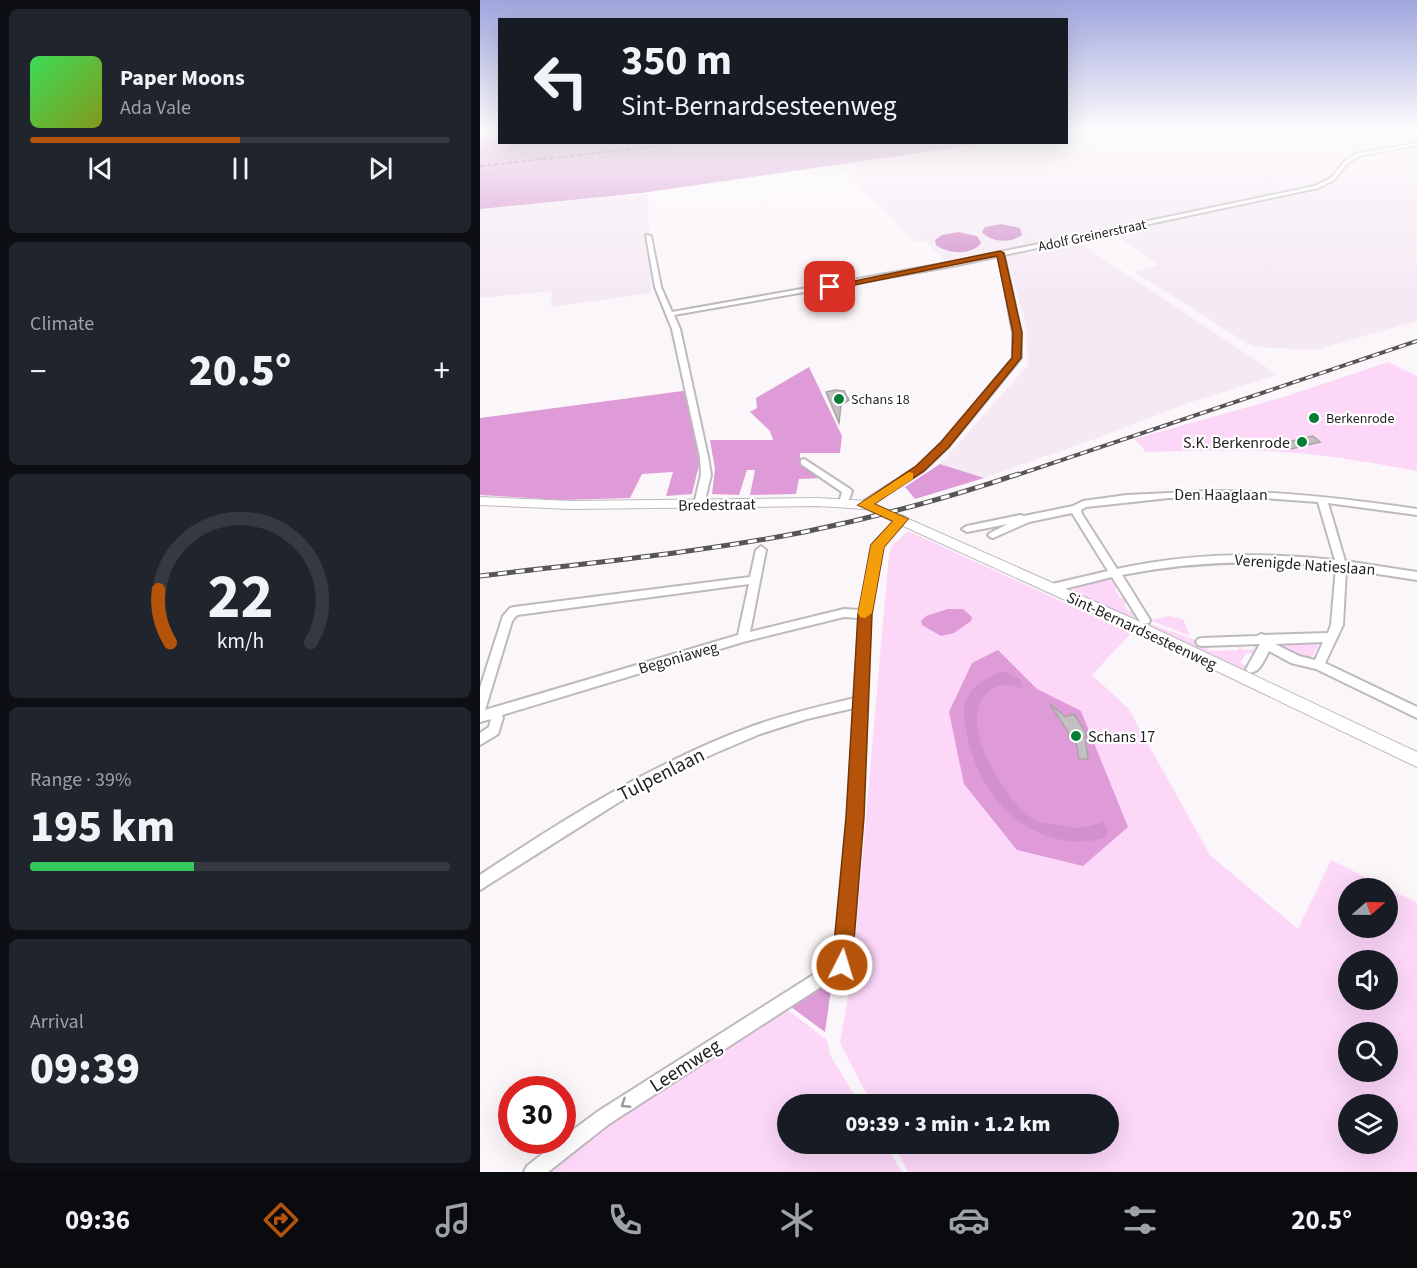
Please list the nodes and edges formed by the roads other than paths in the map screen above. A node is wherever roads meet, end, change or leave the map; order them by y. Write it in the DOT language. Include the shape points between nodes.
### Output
graph roads {
  1 [pos="1326,184"];
  2 [pos="648,236"];
  3 [pos="1000,253"];
  4 [pos="670,314"];
  5 [pos="804,462"];
  6 [pos="1322,499"];
  7 [pos="480,501"];
  8 [pos="844,503"];
  9 [pos="699,504"];
  10 [pos="570,505"];
  11 [pos="864,505"];
  12 [pos="480,507"];
  13 [pos="1076,509"];
  14 [pos="1417,512"];
  15 [pos="902,519"];
  16 [pos="1026,519"];
  17 [pos="966,529"];
  18 [pos="993,536"];
  19 [pos="761,550"];
  20 [pos="1341,564"];
  21 [pos="1113,572"];
  22 [pos="1417,576"];
  23 [pos="754,580"];
  24 [pos="1052,588"];
  25 [pos="865,614"];
  26 [pos="1145,620"];
  27 [pos="1331,637"];
  28 [pos="743,638"];
  29 [pos="1202,642"];
  30 [pos="1264,642"];
  31 [pos="1318,665"];
  32 [pos="1252,669"];
  33 [pos="859,702"];
  34 [pos="480,713"];
  35 [pos="495,713"];
  36 [pos="1417,713"];
  37 [pos="480,740"];
  38 [pos="1417,760"];
  39 [pos="480,883"];
  40 [pos="533,1172"];
  1 -- 3 [label="street, Adolf Greinerstraat"];
  2 -- 4 [label="street" via="658,287"];
  3 -- 4 [label="street, Adolf Greinerstraat" via="877,279"];
  3 -- 11 [label="street" via="1017,333 1017,358 945,445 920,469"];
  4 -- 9 [label="street" via="706,466"];
  5 -- 8 [label="street" via="847,491"];
  6 -- 13 [label="street, Den Haaglaan" via="1211,492 1142,495 1083,504"];
  6 -- 14 [label="street, Den Haaglaan"];
  6 -- 20 [label="street"];
  7 -- 10 [label="main road, Bredestraat"];
  8 -- 9 [label="main road, Bredestraat"];
  8 -- 11 [label="main road, Bredestraat"];
  9 -- 10 [label="main road, Bredestraat"];
  10 -- 12 [label="main road, Bredestraat"];
  11 -- 15 [label="main road, Sint-Bernardsesteenweg"];
  13 -- 16 [label="street, Den Haaglaan"];
  13 -- 21 [label="street"];
  15 -- 24 [label="main road, Sint-Bernardsesteenweg"];
  15 -- 25 [label="street" via="877,545"];
  16 -- 17 [label="street, Den Haaglaan"];
  16 -- 18 [label="street, Den Haaglaan"];
  19 -- 23 [label="street"];
  20 -- 21 [label="street, Verenigde Natieslaan" via="1237,558"];
  20 -- 22 [label="street, Verenigde Natieslaan"];
  20 -- 27 [label="street" via="1337,625"];
  21 -- 24 [label="street, Verenigde Natieslaan"];
  21 -- 26 [label="street"];
  23 -- 28 [label="street"];
  23 -- 34 [label="street" via="514,611 507,619"];
  24 -- 38 [label="main road, Sint-Bernardsesteenweg"];
  25 -- 28 [label="street, Begoniaweg" via="844,613"];
  25 -- 33 [label="street"];
  27 -- 30 [label="street"];
  27 -- 31 [label="street"];
  28 -- 35 [label="street, Begoniaweg"];
  29 -- 30 [label="street"];
  30 -- 31 [label="street" via="1306,664"];
  30 -- 32 [label="street"];
  31 -- 36 [label="street"];
  33 -- 39 [label="street, Tulpenlaan" via="785,721 665,770 570,823"];
  33 -- 40 [label="street, Leemweg, one-way" via="855,817 842,965 603,1118"];
  34 -- 35 [label="street, Begoniaweg"];
  35 -- 37 [label="street" via="494,730"];
}
